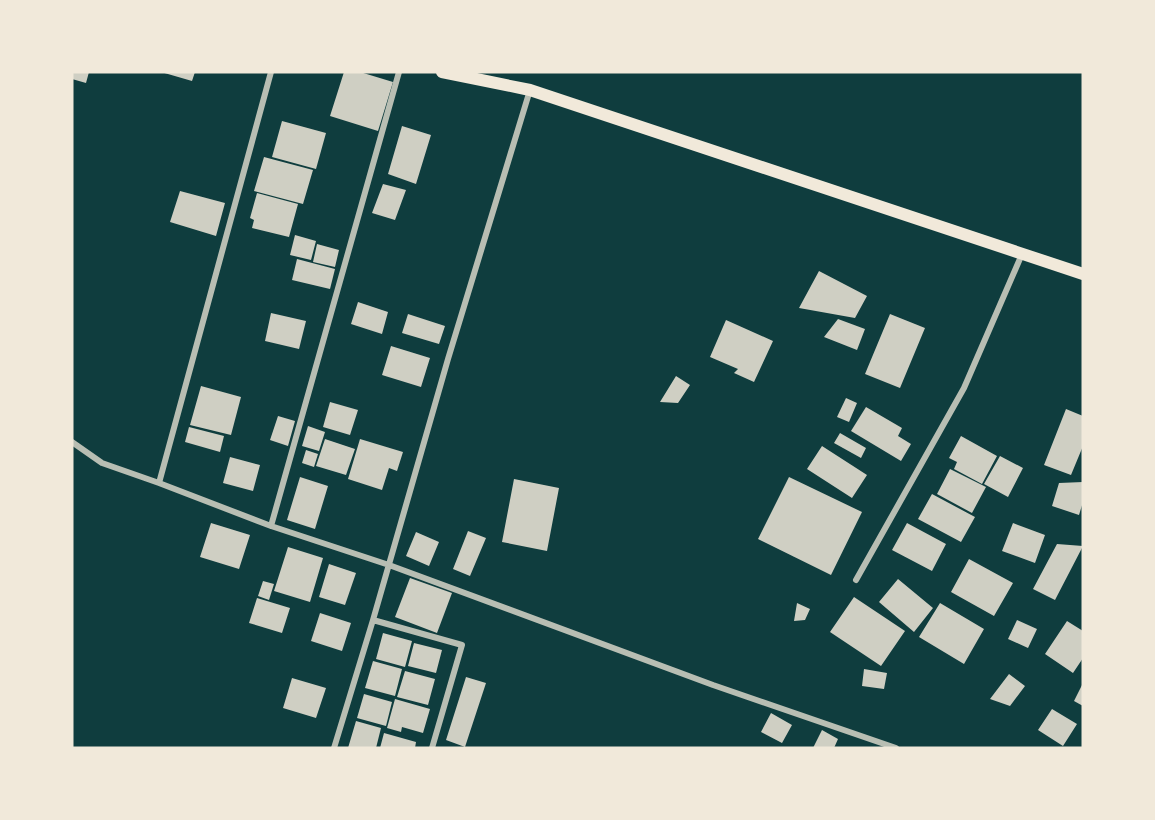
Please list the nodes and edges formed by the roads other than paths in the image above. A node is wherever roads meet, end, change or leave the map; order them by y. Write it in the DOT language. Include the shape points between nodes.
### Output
graph roads {
  1 [pos="271,72"];
  2 [pos="399,72"];
  3 [pos="442,72"];
  4 [pos="530,90"];
  5 [pos="1022,254"];
  6 [pos="1083,274"];
  7 [pos="72,442"];
  8 [pos="159,483"];
  9 [pos="271,526"];
  10 [pos="389,565"];
  11 [pos="856,580"];
  12 [pos="373,620"];
  13 [pos="334,748"];
  14 [pos="432,748"];
  15 [pos="896,748"];
  1 -- 8 [label="street"];
  2 -- 9 [label="street"];
  3 -- 4 [label="main road"];
  4 -- 5 [label="main road"];
  4 -- 10 [label="street"];
  5 -- 6 [label="main road"];
  5 -- 11 [label="street" via="964,388"];
  7 -- 8 [label="street" via="102,463"];
  8 -- 9 [label="street"];
  9 -- 10 [label="street"];
  10 -- 12 [label="street"];
  10 -- 15 [label="street"];
  12 -- 13 [label="street"];
  12 -- 14 [label="street" via="462,645"];
}
